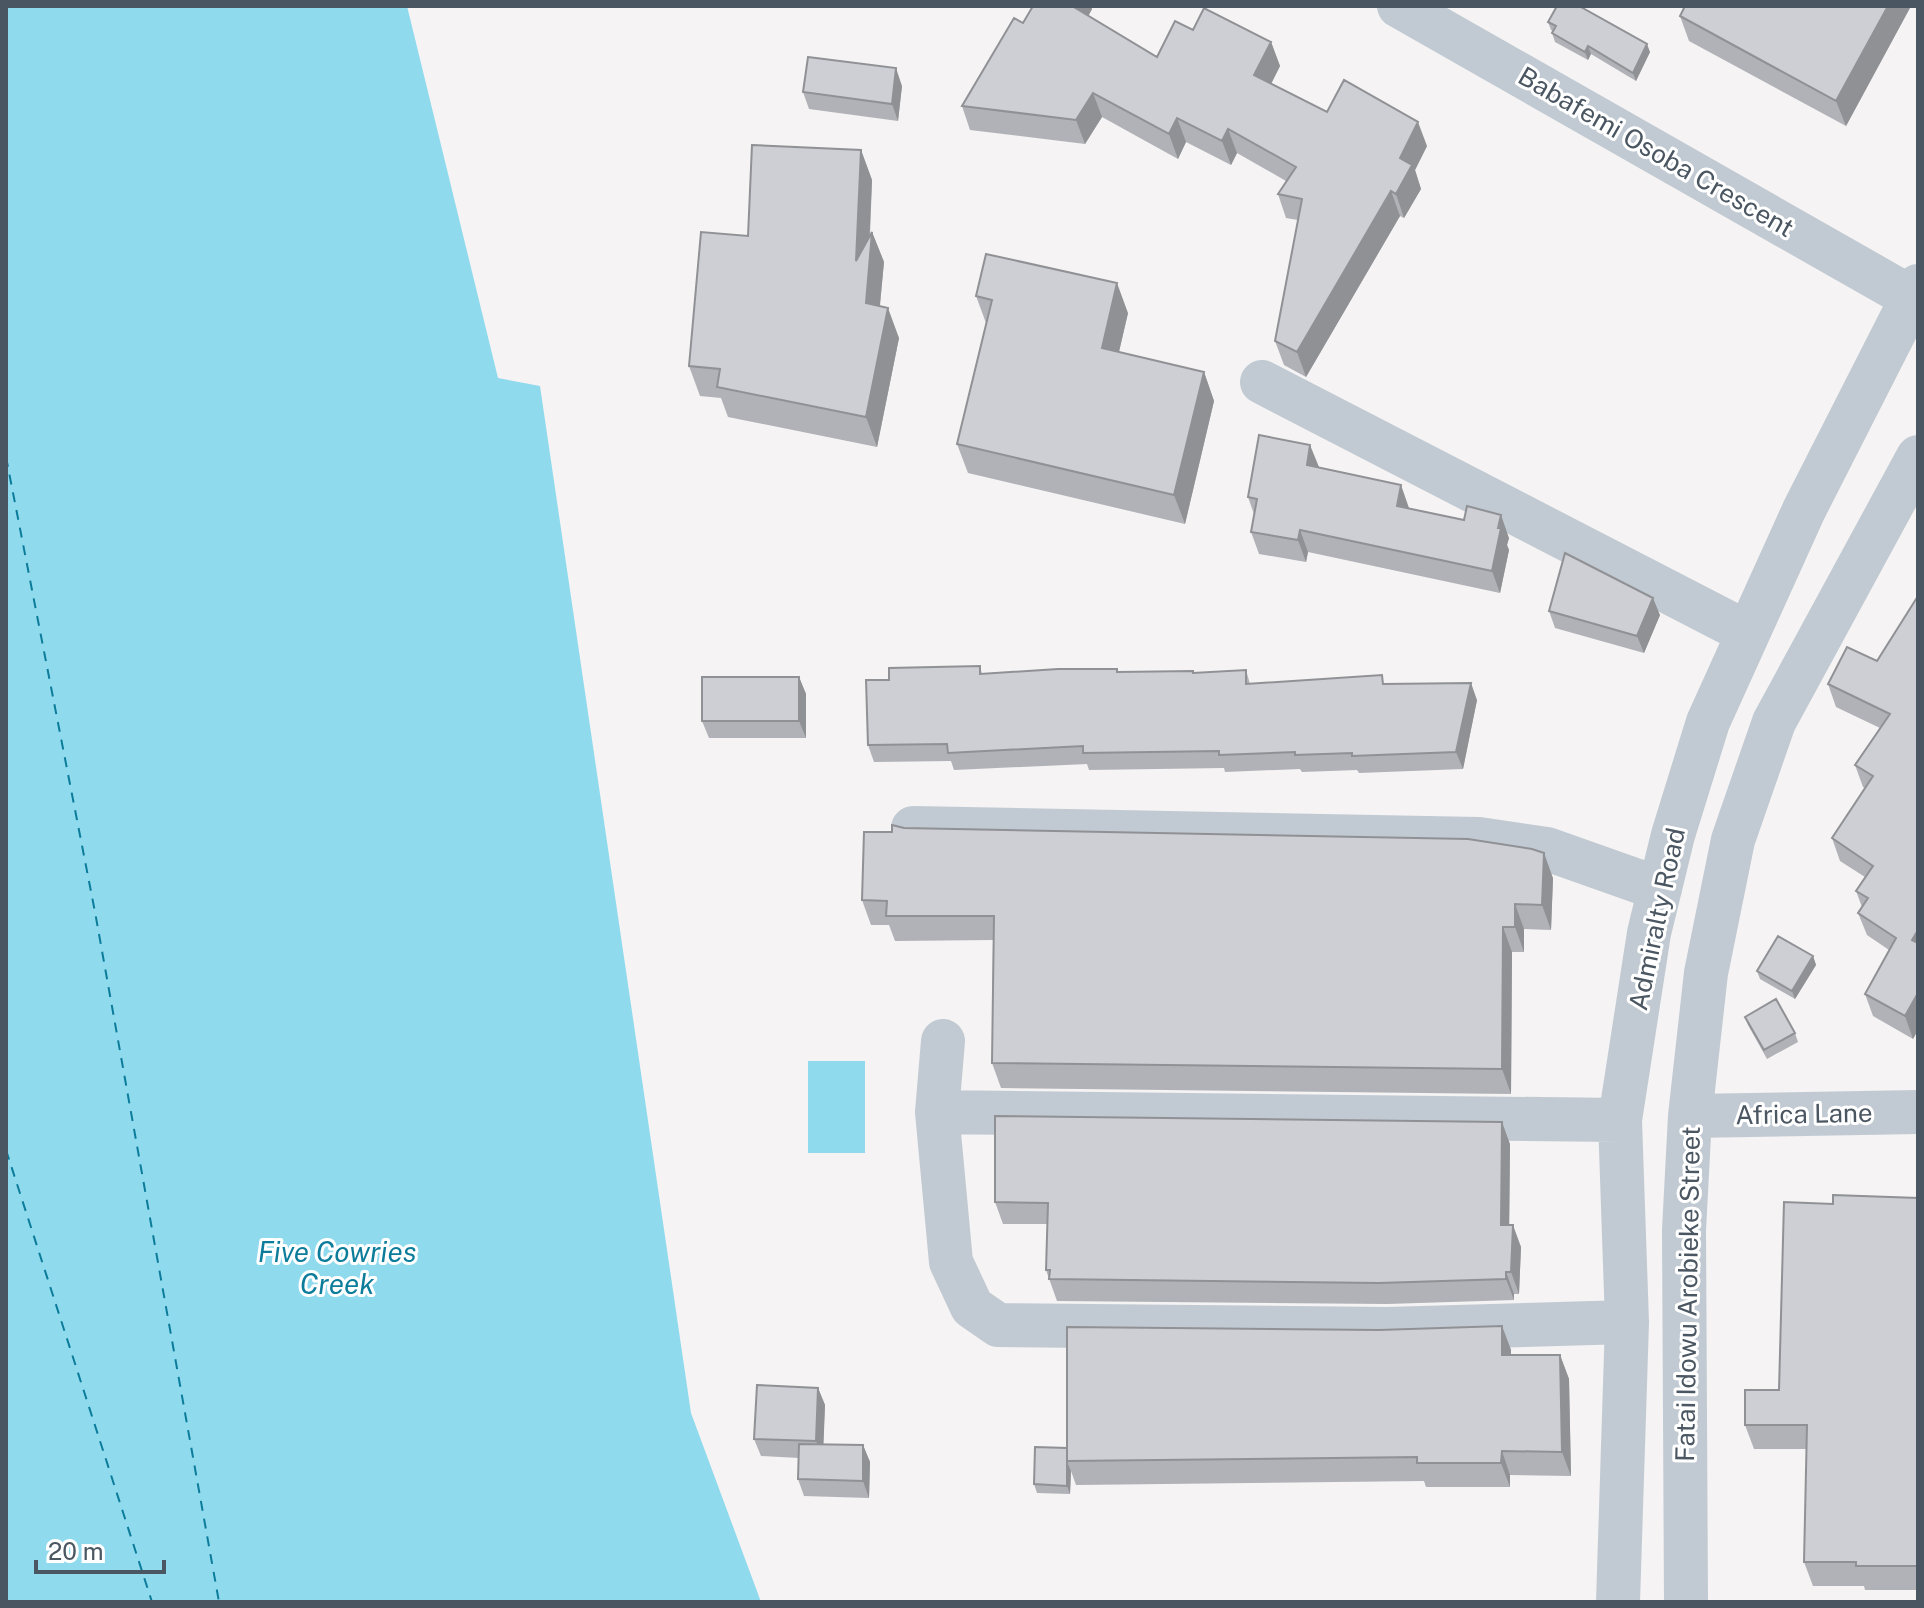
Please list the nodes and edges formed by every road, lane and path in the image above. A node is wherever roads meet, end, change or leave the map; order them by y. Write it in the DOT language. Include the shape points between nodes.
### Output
graph roads {
  1 [pos="1399,6"];
  2 [pos="1915,292"];
  3 [pos="1262,382"];
  4 [pos="1918,457"];
  5 [pos="1748,633"];
  6 [pos="913,828"];
  7 [pos="1660,889"];
  8 [pos="943,1041"];
  9 [pos="937,1112"];
  10 [pos="1918,1112"];
  11 [pos="1690,1116"];
  12 [pos="1620,1120"];
  13 [pos="1627,1322"];
  14 [pos="1618,1602"];
  15 [pos="1686,1602"];
  1 -- 2 [label="street, Babafemi Osoba Crescent"];
  2 -- 5 [label="street, Admiralty Road"];
  3 -- 5 [label="street"];
  4 -- 11 [label="street, Fatai Idowu Arobieke Street" via="1774,722 1733,840 1706,973"];
  5 -- 7 [label="street, Admiralty Road" via="1708,722"];
  6 -- 7 [label="street" via="1479,839 1547,849"];
  7 -- 12 [label="street, Admiralty Road"];
  8 -- 9 [label="street"];
  9 -- 12 [label="street"];
  9 -- 13 [label="street" via="951,1262 972,1307 998,1325 1387,1329"];
  10 -- 11 [label="street, Africa Lane"];
  11 -- 15 [label="street, Fatai Idowu Arobieke Street" via="1684,1230"];
  12 -- 13 [label="street, Admiralty Road"];
  13 -- 14 [label="street, Admiralty Road"];
}
